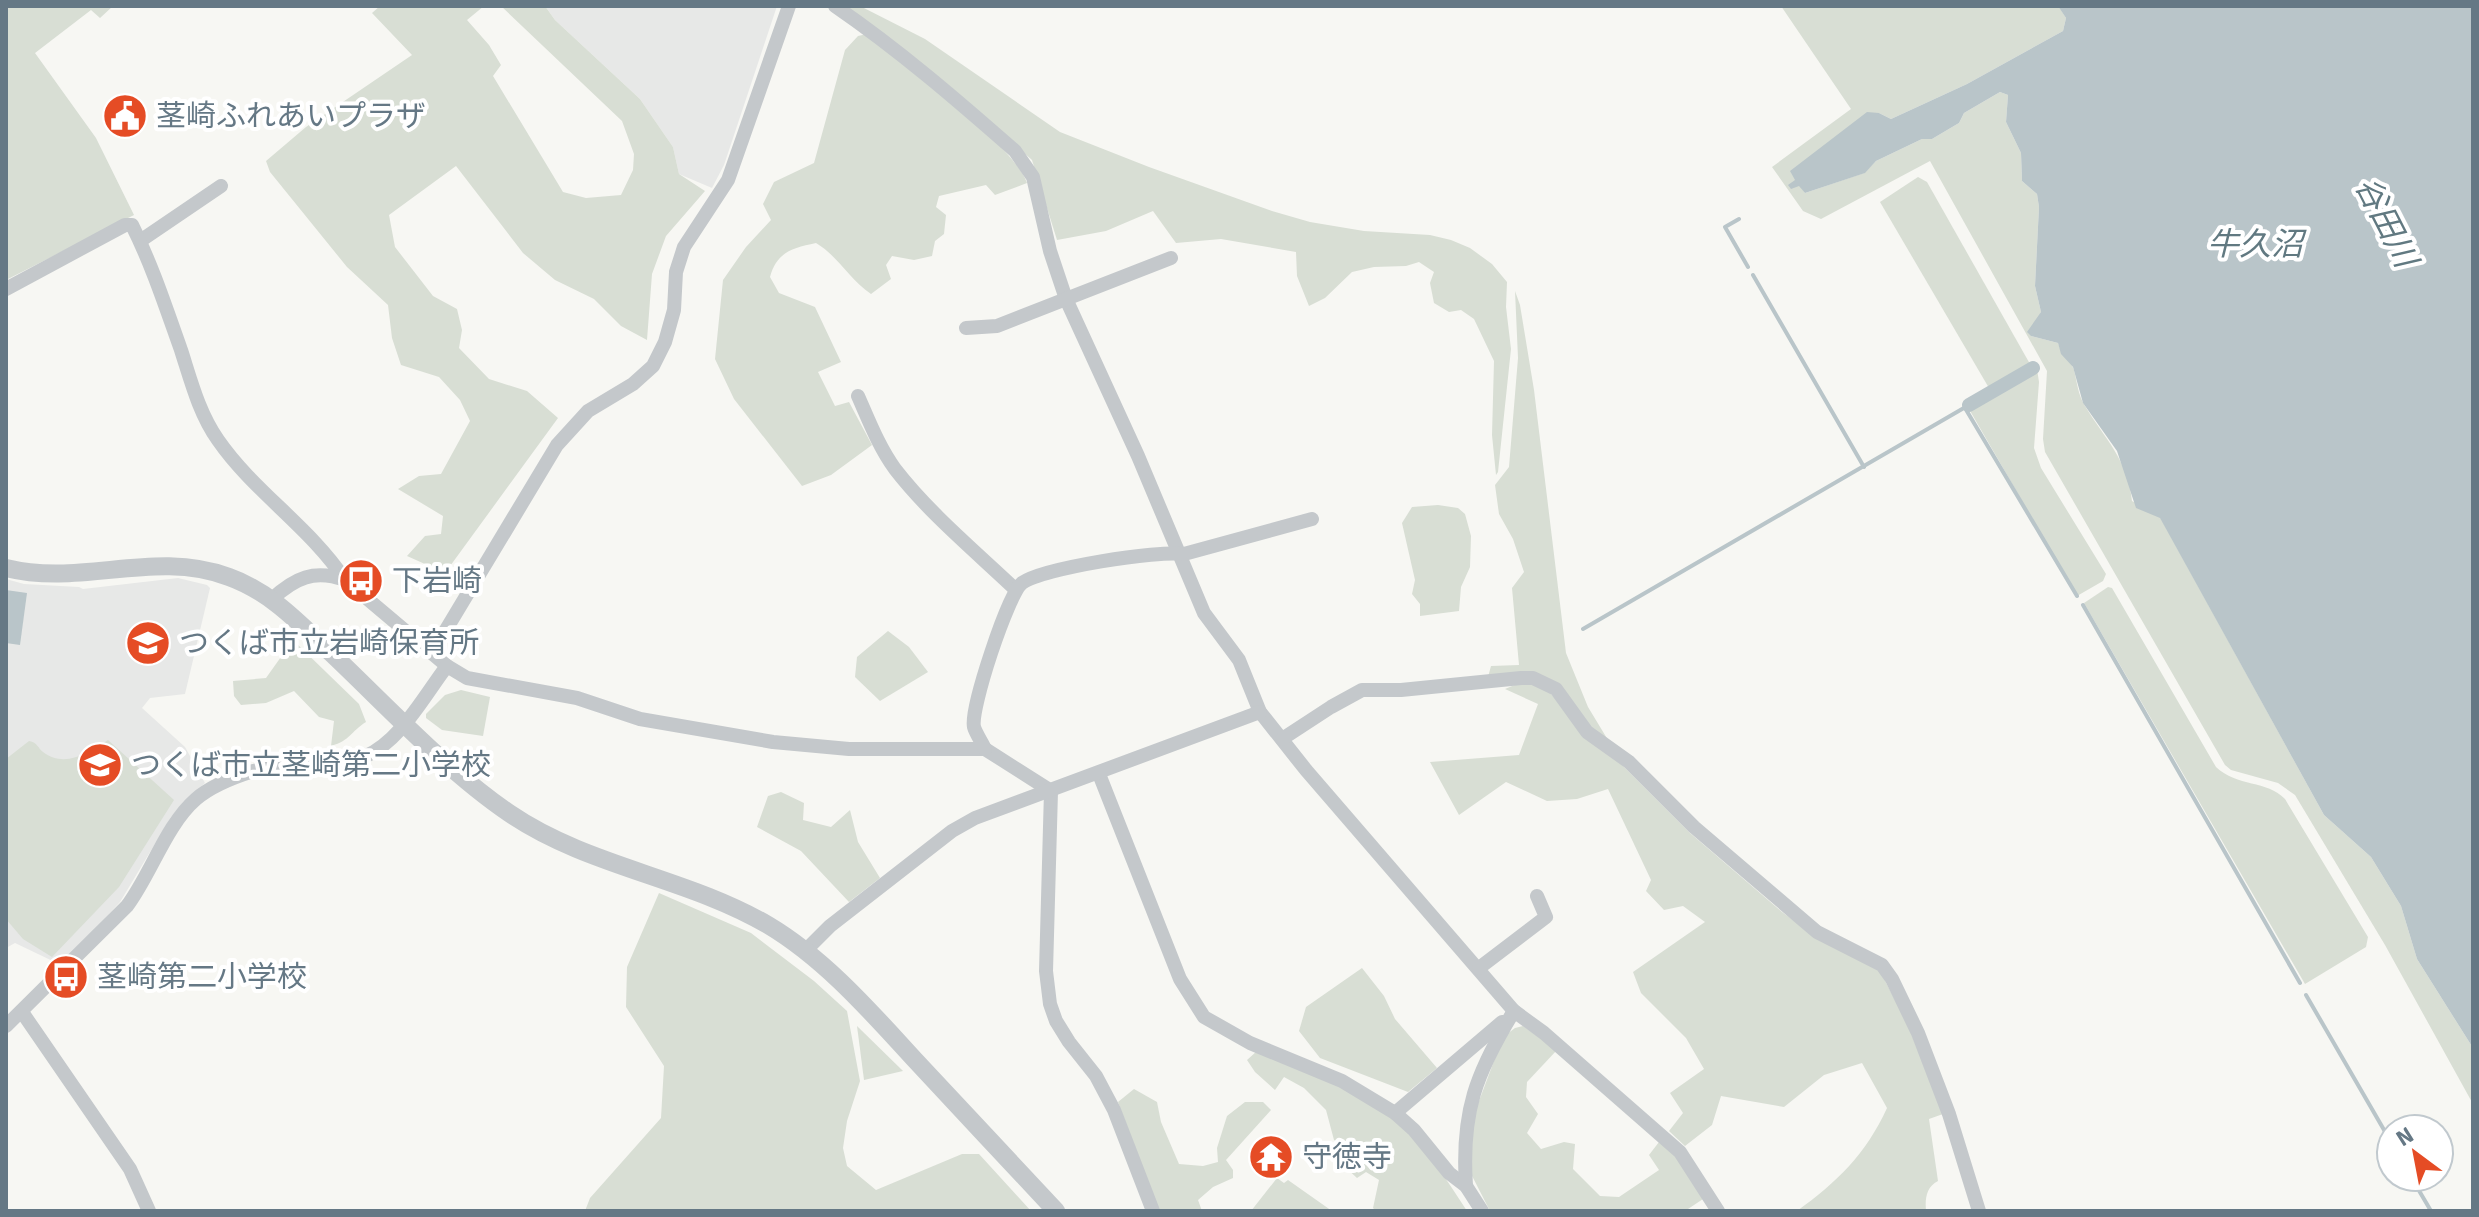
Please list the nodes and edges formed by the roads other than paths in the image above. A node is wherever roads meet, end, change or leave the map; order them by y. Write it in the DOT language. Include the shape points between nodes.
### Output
graph roads {
  1 [pos="789,6"];
  2 [pos="835,6"];
  3 [pos="221,186"];
  4 [pos="140,241"];
  5 [pos="1171,258"];
  6 [pos="6,289"];
  7 [pos="1066,299"];
  8 [pos="966,328"];
  9 [pos="858,396"];
  10 [pos="1312,519"];
  11 [pos="1178,553"];
  12 [pos="6,568"];
  13 [pos="345,580"];
  14 [pos="1015,589"];
  15 [pos="272,599"];
  16 [pos="432,653"];
  17 [pos="447,666"];
  18 [pos="1260,712"];
  19 [pos="405,723"];
  20 [pos="1282,739"];
  21 [pos="985,749"];
  22 [pos="1099,774"];
  23 [pos="1051,791"];
  24 [pos="1537,896"];
  25 [pos="805,951"];
  26 [pos="1479,968"];
  27 [pos="1514,1011"];
  28 [pos="22,1012"];
  29 [pos="6,1026"];
  30 [pos="1395,1113"];
  31 [pos="1466,1186"];
  32 [pos="149,1211"];
  33 [pos="1056,1211"];
  34 [pos="1153,1211"];
  35 [pos="1482,1211"];
  36 [pos="1718,1211"];
  37 [pos="1979,1211"];
  1 -- 16 [label="street" via="728,180 684,247 674,310 653,366 588,411 557,445"];
  2 -- 7 [label="street" via="887,41 1015,151 1033,177"];
  3 -- 4 [label="street"];
  4 -- 6 [label="street" via="132,225 125,225"];
  4 -- 13 [label="street" via="202,413 218,441"];
  5 -- 7 [label="street"];
  7 -- 8 [label="street" via="997,326"];
  7 -- 11 [label="street"];
  9 -- 14 [label="street" via="896,470"];
  10 -- 11 [label="street"];
  11 -- 14 [label="street" via="1045,574"];
  11 -- 18 [label="street" via="1204,613 1239,660"];
  12 -- 15 [label="street" via="58,575 180,565 229,577"];
  13 -- 15 [label="street" via="302,576"];
  13 -- 16 [label="street"];
  14 -- 21 [label="street" via="978,697 974,726"];
  15 -- 19 [label="street"];
  16 -- 17 [label="street"];
  17 -- 19 [label="street"];
  17 -- 21 [label="street" via="467,678 534,688 703,731 849,749"];
  18 -- 20 [label="street"];
  18 -- 22 [label="street"];
  19 -- 25 [label="street" via="469,782 532,827 738,909"];
  19 -- 28 [label="street" via="363,757 253,771 197,798 127,906"];
  20 -- 26 [label="street"];
  20 -- 37 [label="street" via="1362,690 1521,678 1556,689 1587,732 1629,762 1694,827 1817,932 1882,965 1918,1033"];
  21 -- 23 [label="street"];
  22 -- 23 [label="street"];
  22 -- 30 [label="street" via="1180,979 1204,1017 1250,1043 1342,1081"];
  23 -- 25 [label="street" via="952,831"];
  23 -- 34 [label="street" via="1046,971 1050,1004 1110,1101"];
  24 -- 26 [label="street" via="1546,917"];
  25 -- 33 [label="street" via="878,1020"];
  26 -- 27 [label="street"];
  27 -- 30 [label="street"];
  27 -- 31 [label="street" via="1471,1101 1465,1126"];
  27 -- 36 [label="street" via="1680,1152"];
  28 -- 29 [label="street"];
  28 -- 32 [label="street" via="130,1169"];
  30 -- 31 [label="street"];
  31 -- 35 [label="street"];
}
